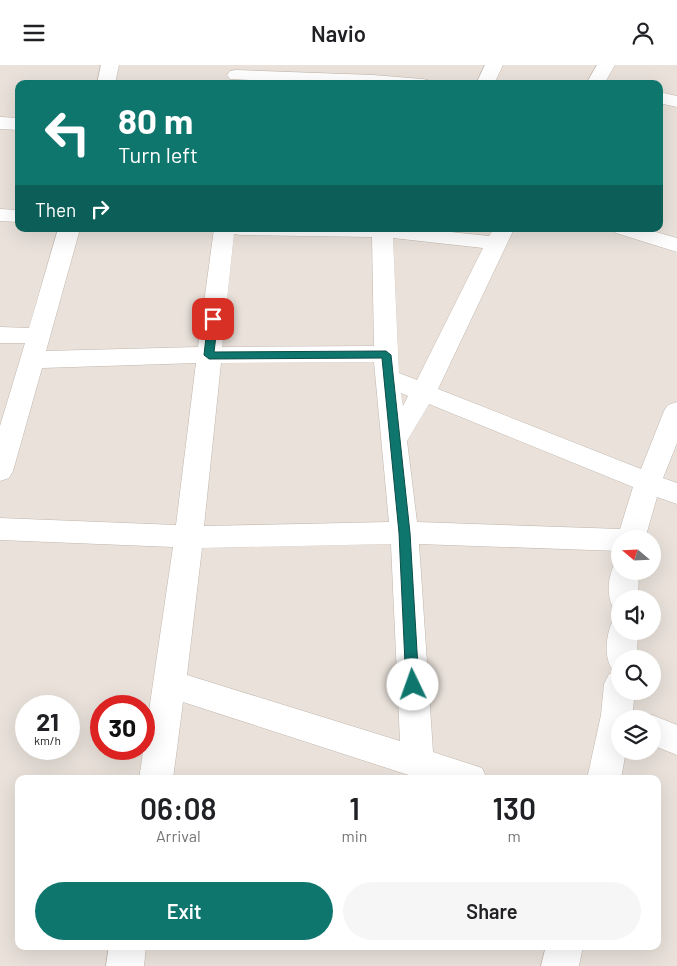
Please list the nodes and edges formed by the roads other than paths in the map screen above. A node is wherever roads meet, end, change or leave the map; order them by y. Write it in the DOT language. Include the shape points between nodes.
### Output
graph roads {
  1 [pos="110,65"];
  2 [pos="494,65"];
  3 [pos="606,65"];
  4 [pos="236,75"];
  5 [pos="373,76"];
  6 [pos="107,80"];
  7 [pos="398,80"];
  8 [pos="487,80"];
  9 [pos="598,80"];
  10 [pos="663,98"];
  11 [pos="677,102"];
  12 [pos="0,123"];
  13 [pos="15,124"];
  14 [pos="0,215"];
  15 [pos="15,216"];
  16 [pos="68,232"];
  17 [pos="224,232"];
  18 [pos="383,232"];
  19 [pos="433,232"];
  20 [pos="633,232"];
  21 [pos="500,236"];
  22 [pos="677,245"];
  23 [pos="0,335"];
  24 [pos="39,336"];
  25 [pos="209,355"];
  26 [pos="32,360"];
  27 [pos="387,366"];
  28 [pos="423,393"];
  29 [pos="677,411"];
  30 [pos="394,439"];
  31 [pos="0,471"];
  32 [pos="648,483"];
  33 [pos="677,494"];
  34 [pos="0,529"];
  35 [pos="634,530"];
  36 [pos="404,533"];
  37 [pos="190,537"];
  38 [pos="611,540"];
  39 [pos="171,684"];
  40 [pos="661,734"];
  41 [pos="677,740"];
  42 [pos="611,755"];
  43 [pos="417,761"];
  44 [pos="157,775"];
  45 [pos="458,775"];
  46 [pos="605,775"];
  47 [pos="127,950"];
  48 [pos="564,950"];
  49 [pos="125,966"];
  50 [pos="560,966"];
  1 -- 6 [label="street"];
  2 -- 8 [label="street"];
  3 -- 9 [label="street"];
  4 -- 5 [label="street"];
  5 -- 7 [label="street"];
  10 -- 11 [label="street"];
  12 -- 13 [label="street"];
  14 -- 15 [label="street"];
  16 -- 24 [label="street"];
  17 -- 25 [label="street"];
  18 -- 27 [label="street"];
  19 -- 21 [label="street"];
  20 -- 22 [label="street"];
  21 -- 28 [label="street"];
  23 -- 24 [label="street"];
  24 -- 26 [label="street"];
  25 -- 26 [label="street"];
  25 -- 27 [label="street"];
  25 -- 37 [label="street"];
  26 -- 31 [label="street"];
  27 -- 28 [label="street"];
  27 -- 30 [label="street"];
  28 -- 30 [label="street"];
  28 -- 32 [label="street"];
  29 -- 32 [label="street"];
  30 -- 36 [label="street"];
  32 -- 33 [label="street"];
  32 -- 35 [label="street"];
  34 -- 37 [label="street"];
  36 -- 37 [label="street"];
  36 -- 38 [label="street"];
  36 -- 43 [label="street"];
  37 -- 39 [label="street"];
  39 -- 43 [label="street"];
  39 -- 44 [label="street"];
  40 -- 41 [label="street"];
  42 -- 46 [label="street"];
  43 -- 45 [label="street"];
  47 -- 49 [label="street"];
  48 -- 50 [label="street"];
}
